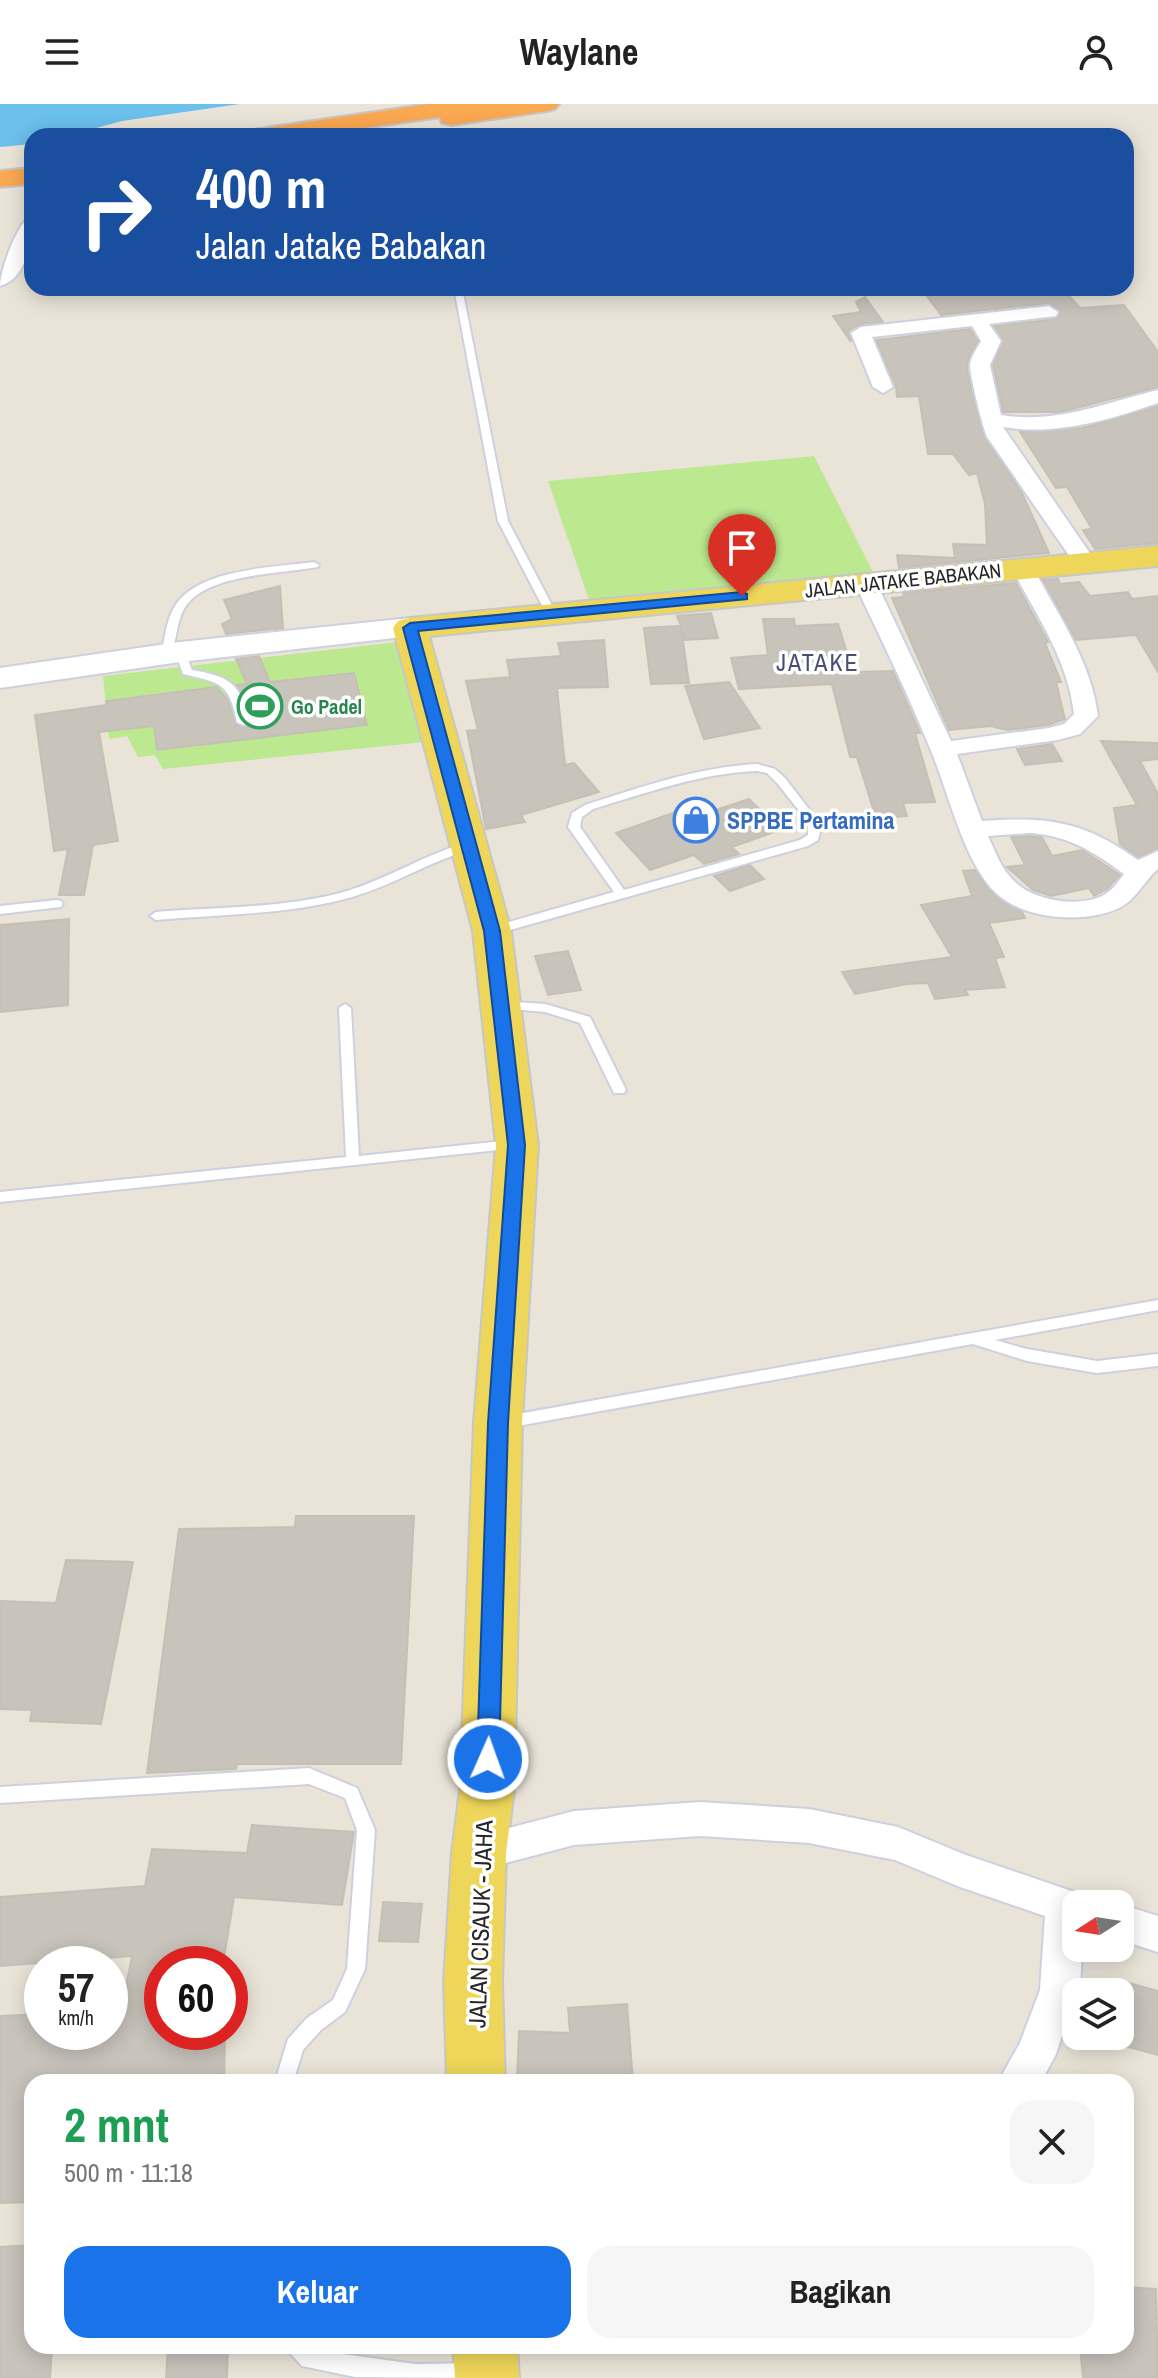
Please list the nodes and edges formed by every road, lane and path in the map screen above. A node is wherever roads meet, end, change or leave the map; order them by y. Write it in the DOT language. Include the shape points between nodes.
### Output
graph roads {
  1 [pos="479,104"];
  2 [pos="547,104"];
  3 [pos="314,128"];
  4 [pos="384,128"];
  5 [pos="24,166"];
  6 [pos="0,169"];
  7 [pos="24,177"];
  8 [pos="0,179"];
  9 [pos="24,236"];
  10 [pos="0,280"];
  11 [pos="460,296"];
  12 [pos="1049,312"];
  13 [pos="977,320"];
  14 [pos="883,387"];
  15 [pos="1158,396"];
  16 [pos="989,419"];
  17 [pos="1158,556"];
  18 [pos="1085,562"];
  19 [pos="314,565"];
  20 [pos="1023,569"];
  21 [pos="866,584"];
  22 [pos="552,615"];
  23 [pos="410,628"];
  24 [pos="173,653"];
  25 [pos="0,678"];
  26 [pos="243,722"];
  27 [pos="943,749"];
  28 [pos="975,829"];
  29 [pos="468,846"];
  30 [pos="1148,865"];
  31 [pos="621,894"];
  32 [pos="57,904"];
  33 [pos="0,910"];
  34 [pos="156,916"];
  35 [pos="492,931"];
  36 [pos="502,1005"];
  37 [pos="345,1008"];
  38 [pos="619,1090"];
  39 [pos="517,1145"];
  40 [pos="353,1161"];
  41 [pos="0,1197"];
  42 [pos="1158,1305"];
  43 [pos="971,1338"];
  44 [pos="1158,1360"];
  45 [pos="498,1423"];
  46 [pos="0,1795"];
  47 [pos="479,1853"];
  48 [pos="1062,1903"];
  49 [pos="1134,1926"];
  50 [pos="1158,1934"];
  51 [pos="1064,1962"];
  52 [pos="286,2074"];
  53 [pos="476,2074"];
  54 [pos="1023,2074"];
  55 [pos="304,2354"];
  56 [pos="486,2366"];
  1 -- 3 [label="highway"];
  2 -- 4 [label="highway"];
  5 -- 6 [label="highway"];
  7 -- 8 [label="highway"];
  9 -- 10 [label="street" via="15,262"];
  11 -- 22 [label="lane" via="503,521"];
  12 -- 13 [label="street"];
  13 -- 14 [label="street" via="861,333"];
  13 -- 16 [label="street" via="991,341 979,367 990,402"];
  15 -- 16 [label="street" via="1107,415 1036,425"];
  16 -- 18 [label="street"];
  17 -- 18 [label="main road, JALAN JATAKE BABAKAN"];
  18 -- 20 [label="main road, JALAN JATAKE BABAKAN"];
  19 -- 24 [label="lane" via="218,580 191,592 180,606"];
  20 -- 21 [label="main road, JALAN JATAKE BABAKAN"];
  20 -- 27 [label="street" via="1079,674 1086,716 1072,729 1050,735"];
  21 -- 22 [label="main road, JALAN JATAKE BABAKAN"];
  21 -- 27 [label="street"];
  22 -- 23 [label="main road, JALAN JATAKE BABAKAN"];
  23 -- 24 [label="main road"];
  23 -- 29 [label="main road, JALAN CISAUK - JAHA"];
  24 -- 25 [label="main road"];
  24 -- 26 [label="lane" via="187,672 229,684 238,694"];
  27 -- 28 [label="street"];
  28 -- 30 [label="street" via="1065,829"];
  28 -- 30 [label="street" via="991,872 1007,889 1063,909 1102,905 1126,893"];
  29 -- 34 [label="lane" via="335,898"];
  29 -- 35 [label="main road, JALAN CISAUK - JAHA"];
  31 -- 31 [label="lane" via="804,843 815,831 772,772 756,767 716,772 589,807 576,815 574,827"];
  31 -- 35 [label="lane"];
  32 -- 33 [label="lane"];
  35 -- 36 [label="main road, JALAN CISAUK - JAHA"];
  36 -- 38 [label="lane" via="537,1005 585,1020"];
  36 -- 39 [label="main road, JALAN CISAUK - JAHA"];
  37 -- 40 [label="lane"];
  39 -- 40 [label="lane"];
  39 -- 45 [label="main road, JALAN CISAUK - JAHA"];
  40 -- 41 [label="lane"];
  42 -- 43 [label="lane"];
  43 -- 44 [label="lane" via="1084,1365"];
  43 -- 45 [label="lane"];
  45 -- 47 [label="main road, JALAN CISAUK - JAHA" via="487,1790"];
  46 -- 52 [label="lane" via="309,1776 351,1793 366,1830 356,1969 339,2006 295,2045"];
  47 -- 48 [label="street" via="574,1828 700,1819 809,1826 898,1844"];
  47 -- 53 [label="main road, JALAN CISAUK - JAHA" via="473,1982"];
  49 -- 50 [label="street"];
  51 -- 54 [label="street" via="1060,1990"];
  55 -- 56 [label="lane" via="309,2359 415,2374"];
}
